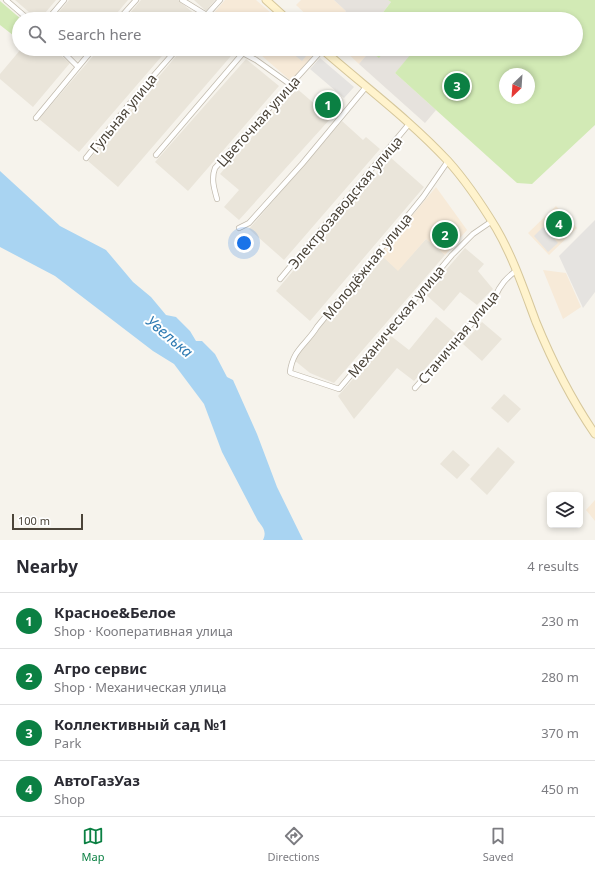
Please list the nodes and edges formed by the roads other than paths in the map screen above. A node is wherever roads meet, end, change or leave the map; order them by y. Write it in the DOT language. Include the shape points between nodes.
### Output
graph roads {
  1 [pos="6,0"];
  2 [pos="64,0"];
  3 [pos="136,0"];
  4 [pos="182,0"];
  5 [pos="220,0"];
  6 [pos="266,0"];
  7 [pos="20,12"];
  8 [pos="54,12"];
  9 [pos="125,12"];
  10 [pos="198,12"];
  11 [pos="209,12"];
  12 [pos="279,12"];
  13 [pos="67,56"];
  14 [pos="87,56"];
  15 [pos="171,56"];
  16 [pos="238,56"];
  17 [pos="250,56"];
  18 [pos="316,56"];
  19 [pos="330,56"];
  20 [pos="78,67"];
  21 [pos="291,85"];
  22 [pos="366,87"];
  23 [pos="36,118"];
  24 [pos="409,124"];
  25 [pos="156,155"];
  26 [pos="86,158"];
  27 [pos="448,161"];
  28 [pos="217,199"];
  29 [pos="492,221"];
  30 [pos="239,228"];
  31 [pos="517,270"];
  32 [pos="280,279"];
  33 [pos="290,372"];
  34 [pos="415,388"];
  35 [pos="595,434"];
  1 -- 7 [label="street"];
  2 -- 8 [label="street"];
  3 -- 9 [label="street"];
  4 -- 10 [label="street"];
  5 -- 11 [label="street"];
  6 -- 12 [label="main road"];
  13 -- 20 [label="street"];
  14 -- 20 [label="street"];
  15 -- 26 [label="street, Гульная улица"];
  16 -- 25 [label="street"];
  17 -- 21 [label="street"];
  18 -- 21 [label="street, Цветочная улица"];
  19 -- 22 [label="main road"];
  20 -- 23 [label="street"];
  21 -- 28 [label="street, Цветочная улица" via="215,168 213,185"];
  22 -- 24 [label="main road"];
  22 -- 30 [label="street" via="249,223"];
  24 -- 27 [label="main road"];
  24 -- 32 [label="street, Электрозаводская улица"];
  27 -- 29 [label="main road"];
  27 -- 33 [label="street, Молодёжная улица" via="423,197 313,334 297,350"];
  29 -- 31 [label="main road"];
  29 -- 33 [label="street, Механическая улица" via="473,234 452,255 339,389"];
  31 -- 34 [label="street, Станичная улица" via="501,284 495,297"];
  31 -- 35 [label="main road" via="556,367"];
}
